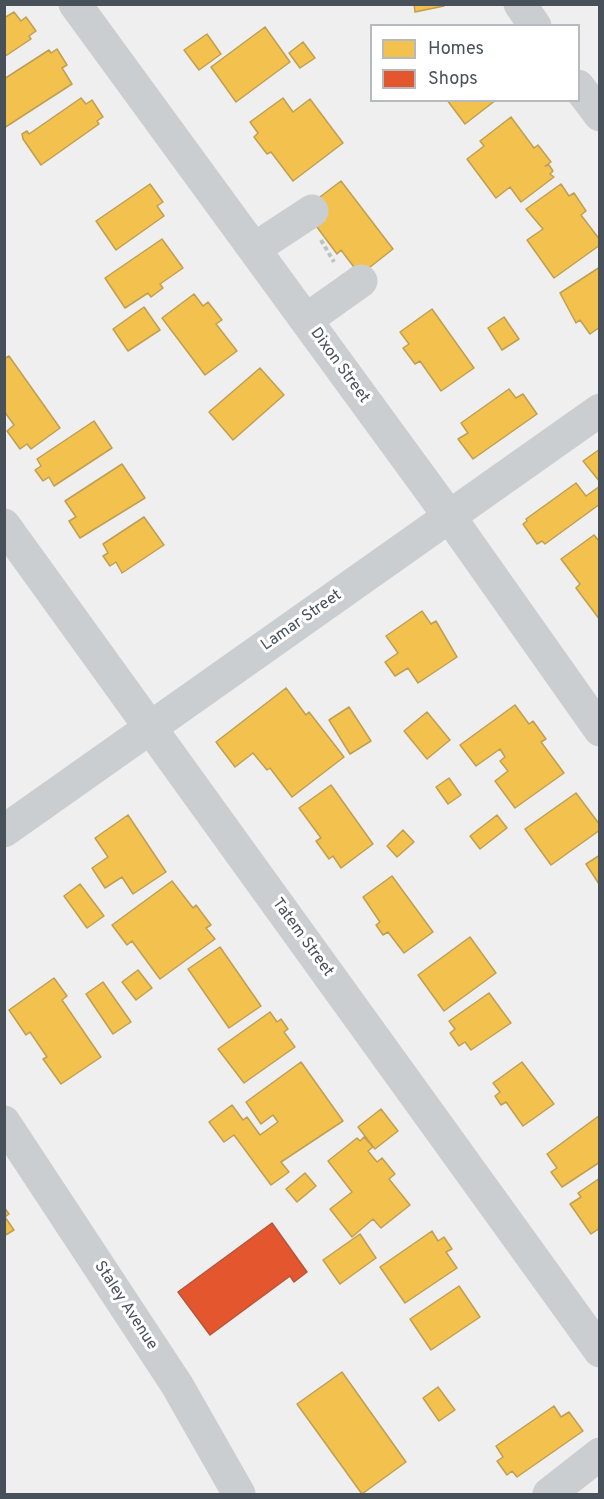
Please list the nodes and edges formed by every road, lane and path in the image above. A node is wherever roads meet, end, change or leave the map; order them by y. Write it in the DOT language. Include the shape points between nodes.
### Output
graph roads {
  1 [pos="75,4"];
  2 [pos="520,4"];
  3 [pos="534,24"];
  4 [pos="580,87"];
  5 [pos="600,115"];
  6 [pos="308,213"];
  7 [pos="254,249"];
  8 [pos="352,288"];
  9 [pos="306,320"];
  10 [pos="600,410"];
  11 [pos="449,516"];
  12 [pos="4,525"];
  13 [pos="151,728"];
  14 [pos="600,730"];
  15 [pos="4,831"];
  16 [pos="4,1122"];
  17 [pos="600,1351"];
  18 [pos="600,1455"];
  19 [pos="239,1494"];
  20 [pos="549,1494"];
  1 -- 7 [label="street, Dixon Street"];
  2 -- 3 [label="street"];
  4 -- 5 [label="street"];
  6 -- 7 [label="street"];
  6 -- 8 [label="path"];
  7 -- 9 [label="street, Dixon Street"];
  8 -- 9 [label="street"];
  9 -- 11 [label="street, Dixon Street"];
  10 -- 11 [label="street, Lamar Street"];
  11 -- 13 [label="street, Lamar Street"];
  11 -- 14 [label="street, Dixon Street"];
  12 -- 13 [label="street, Tatem Street"];
  13 -- 15 [label="street, Lamar Street"];
  13 -- 17 [label="street, Tatem Street"];
  16 -- 19 [label="street, Staley Avenue" via="177,1385"];
  18 -- 20 [label="street"];
}
